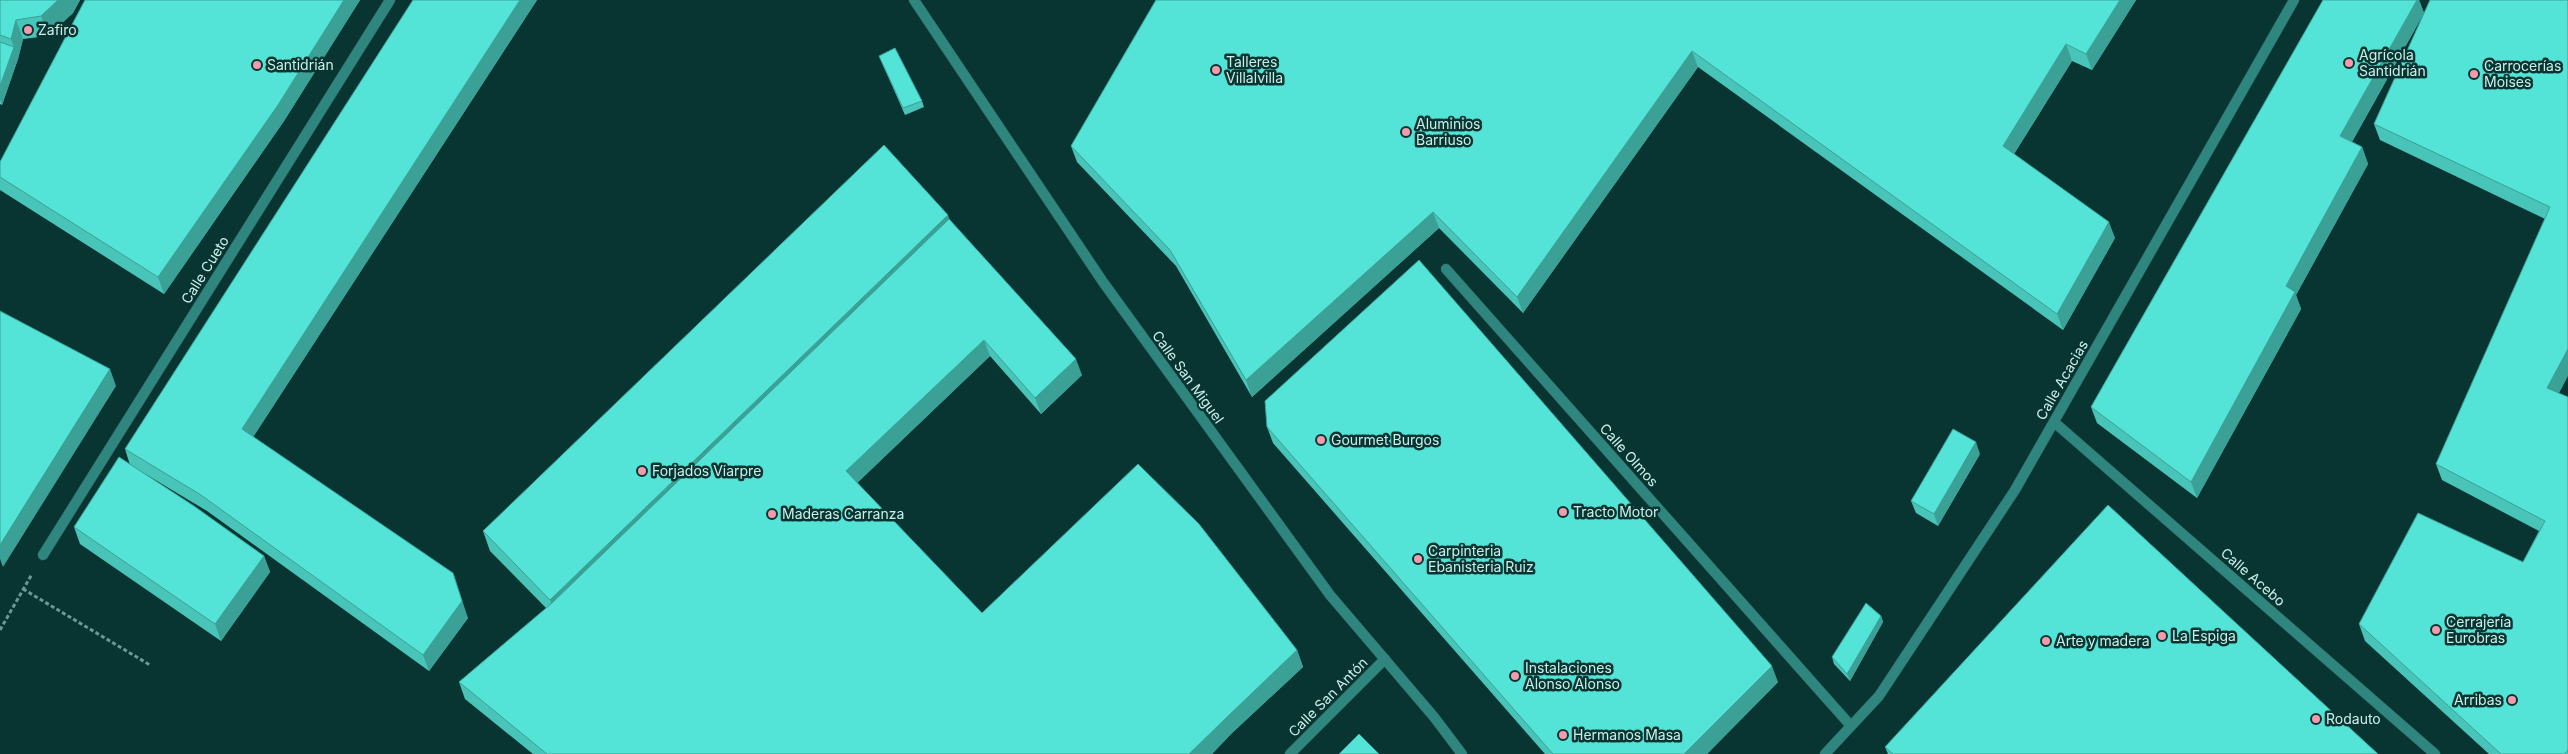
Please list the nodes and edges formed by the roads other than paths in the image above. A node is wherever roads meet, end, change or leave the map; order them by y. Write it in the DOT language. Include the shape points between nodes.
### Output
graph roads {
  1 [pos="390,0"];
  2 [pos="914,0"];
  3 [pos="2294,0"];
  4 [pos="1446,269"];
  5 [pos="2054,422"];
  6 [pos="43,555"];
  7 [pos="1384,659"];
  8 [pos="1851,726"];
  9 [pos="1290,754"];
  10 [pos="1462,754"];
  11 [pos="1825,754"];
  12 [pos="2435,754"];
  1 -- 6 [label="lane, Calle Cueto"];
  2 -- 7 [label="lane, Calle San Miguel" via="1103,282 1330,595"];
  3 -- 5 [label="lane, Calle Acacias"];
  4 -- 8 [label="lane, Calle Olmos"];
  5 -- 8 [label="lane, Calle Acacias" via="2015,490 1879,696"];
  5 -- 12 [label="lane, Calle Acebo"];
  7 -- 9 [label="lane, Calle San Antón"];
  7 -- 10 [label="lane, Calle San Miguel"];
  8 -- 11 [label="lane, Calle Acacias"];
}
